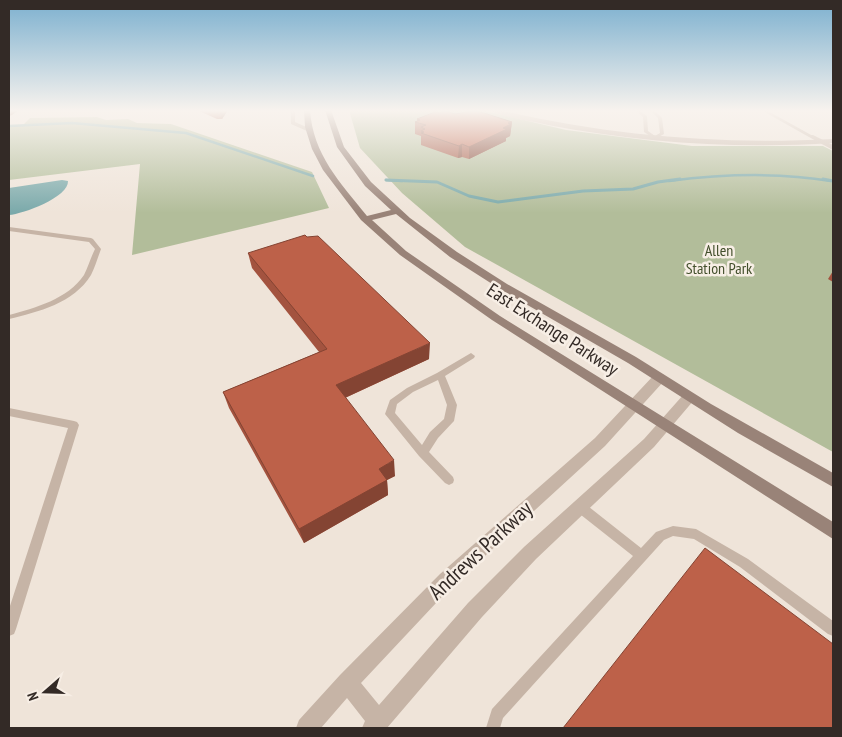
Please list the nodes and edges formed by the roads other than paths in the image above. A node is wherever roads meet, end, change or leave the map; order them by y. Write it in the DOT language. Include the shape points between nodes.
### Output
graph roads {
  1 [pos="314,144"];
  2 [pos="340,144"];
  3 [pos="397,211"];
  4 [pos="366,219"];
  5 [pos="9,229"];
  6 [pos="9,317"];
  7 [pos="471,356"];
  8 [pos="440,375"];
  9 [pos="659,378"];
  10 [pos="690,398"];
  11 [pos="633,404"];
  12 [pos="9,412"];
  13 [pos="665,424"];
  14 [pos="423,453"];
  15 [pos="449,480"];
  16 [pos="833,480"];
  17 [pos="580,507"];
  18 [pos="833,531"];
  19 [pos="642,556"];
  20 [pos="9,628"];
  21 [pos="833,629"];
  22 [pos="347,682"];
  23 [pos="379,726"];
  24 [pos="307,728"];
  25 [pos="493,728"];
  1 -- 4 [label="main road, East Exchange Parkway" via="327,170"];
  2 -- 3 [label="main road, East Exchange Parkway" via="372,188"];
  3 -- 4 [label="main road"];
  3 -- 9 [label="main road, East Exchange Parkway" via="463,261"];
  4 -- 11 [label="main road, East Exchange Parkway" via="403,253 496,318"];
  5 -- 6 [label="lane" via="91,240 98,249 86,276 64,297"];
  7 -- 8 [label="lane"];
  8 -- 14 [label="lane" via="452,405 449,421"];
  8 -- 14 [label="lane" via="394,402 390,414"];
  9 -- 10 [label="main road, East Exchange Parkway"];
  9 -- 11 [label="street, Andrews Parkway"];
  10 -- 13 [label="street, Andrews Parkway"];
  10 -- 16 [label="main road, East Exchange Parkway"];
  11 -- 13 [label="main road, East Exchange Parkway"];
  11 -- 22 [label="street, Andrews Parkway" via="600,442 446,580"];
  12 -- 20 [label="lane" via="74,425"];
  13 -- 17 [label="street, Andrews Parkway"];
  13 -- 18 [label="main road, East Exchange Parkway"];
  14 -- 15 [label="lane"];
  17 -- 19 [label="lane"];
  17 -- 23 [label="street, Andrews Parkway" via="475,610"];
  19 -- 21 [label="lane" via="660,536 673,531 696,534 744,563"];
  19 -- 25 [label="lane" via="497,714"];
  22 -- 23 [label="street"];
  22 -- 24 [label="street, Andrews Parkway"];
}
